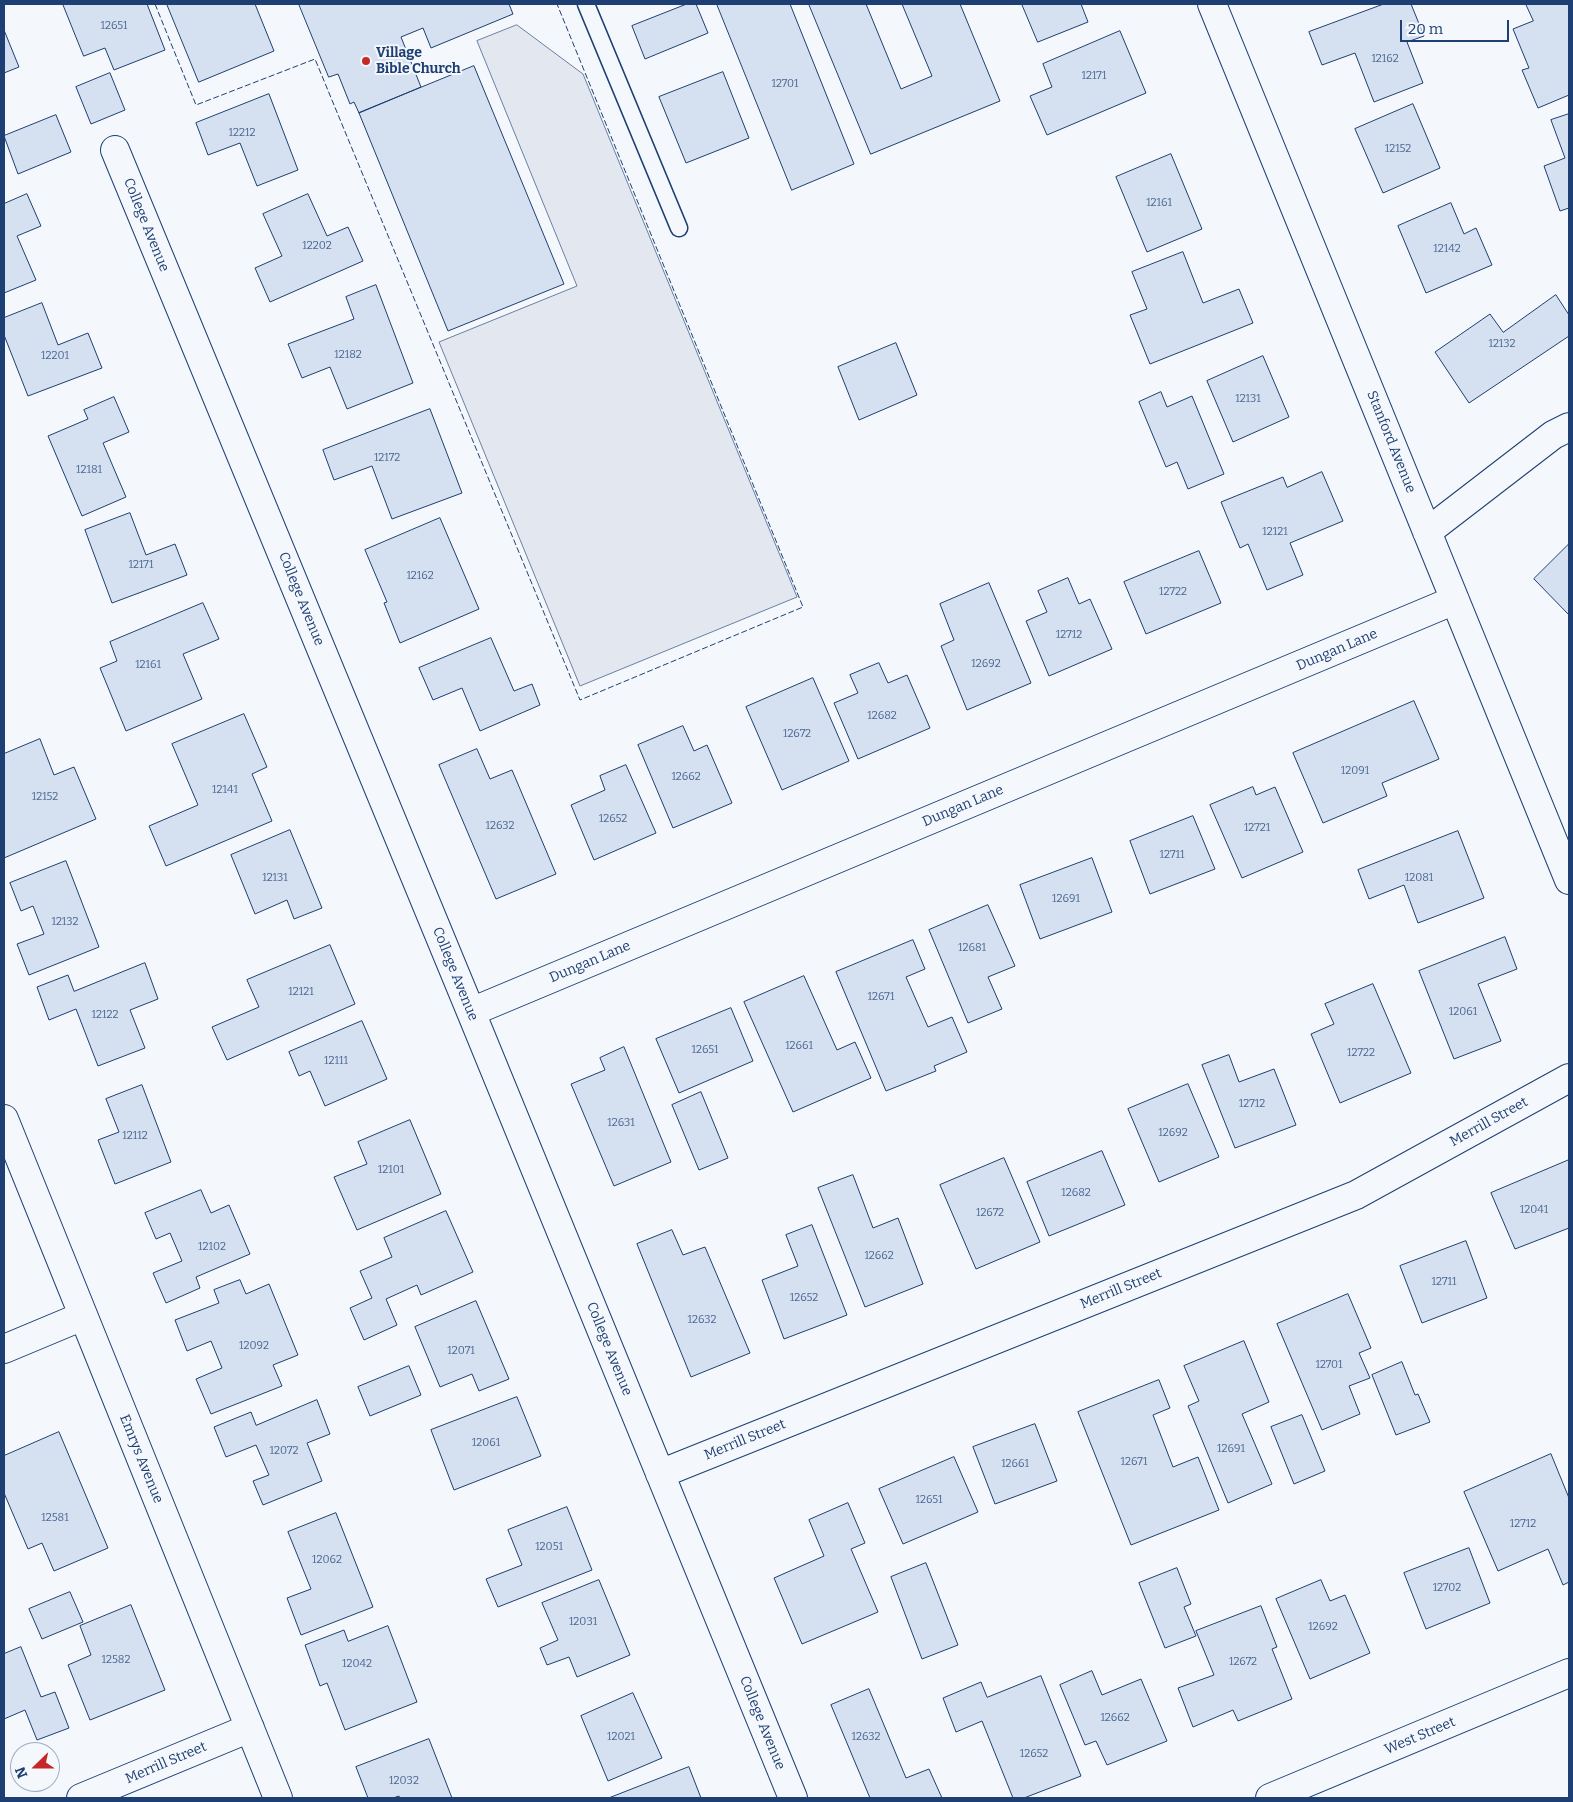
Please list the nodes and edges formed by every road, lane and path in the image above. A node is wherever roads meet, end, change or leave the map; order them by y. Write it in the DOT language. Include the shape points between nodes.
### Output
graph roads {
  1 [pos="586,4"];
  2 [pos="1212,4"];
  3 [pos="115,150"];
  4 [pos="679,228"];
  5 [pos="1569,427"];
  6 [pos="1427,532"];
  7 [pos="1456,600"];
  8 [pos="1569,880"];
  9 [pos="471,1012"];
  10 [pos="1569,1078"];
  11 [pos="4,1119"];
  12 [pos="83,1316"];
  13 [pos="4,1350"];
  14 [pos="660,1474"];
  15 [pos="1569,1673"];
  16 [pos="250,1728"];
  17 [pos="82,1798"];
  18 [pos="278,1798"];
  19 [pos="793,1798"];
  20 [pos="1270,1798"];
  1 -- 4 [label="lane"];
  2 -- 6 [label="street, Stanford Avenue"];
  3 -- 9 [label="street, College Avenue"];
  5 -- 6 [label="street" via="1553,435"];
  6 -- 7 [label="street, Stanford Avenue"];
  7 -- 8 [label="street, Stanford Avenue"];
  7 -- 9 [label="street, Dungan Lane"];
  9 -- 14 [label="street, College Avenue"];
  10 -- 14 [label="street, Merrill Street" via="1356,1195"];
  11 -- 12 [label="street, Emrys Avenue"];
  12 -- 13 [label="street"];
  12 -- 16 [label="street, Emrys Avenue"];
  14 -- 19 [label="street, College Avenue"];
  15 -- 20 [label="street, West Street"];
  16 -- 17 [label="street, Merrill Street"];
  16 -- 18 [label="street, Emrys Avenue"];
}
